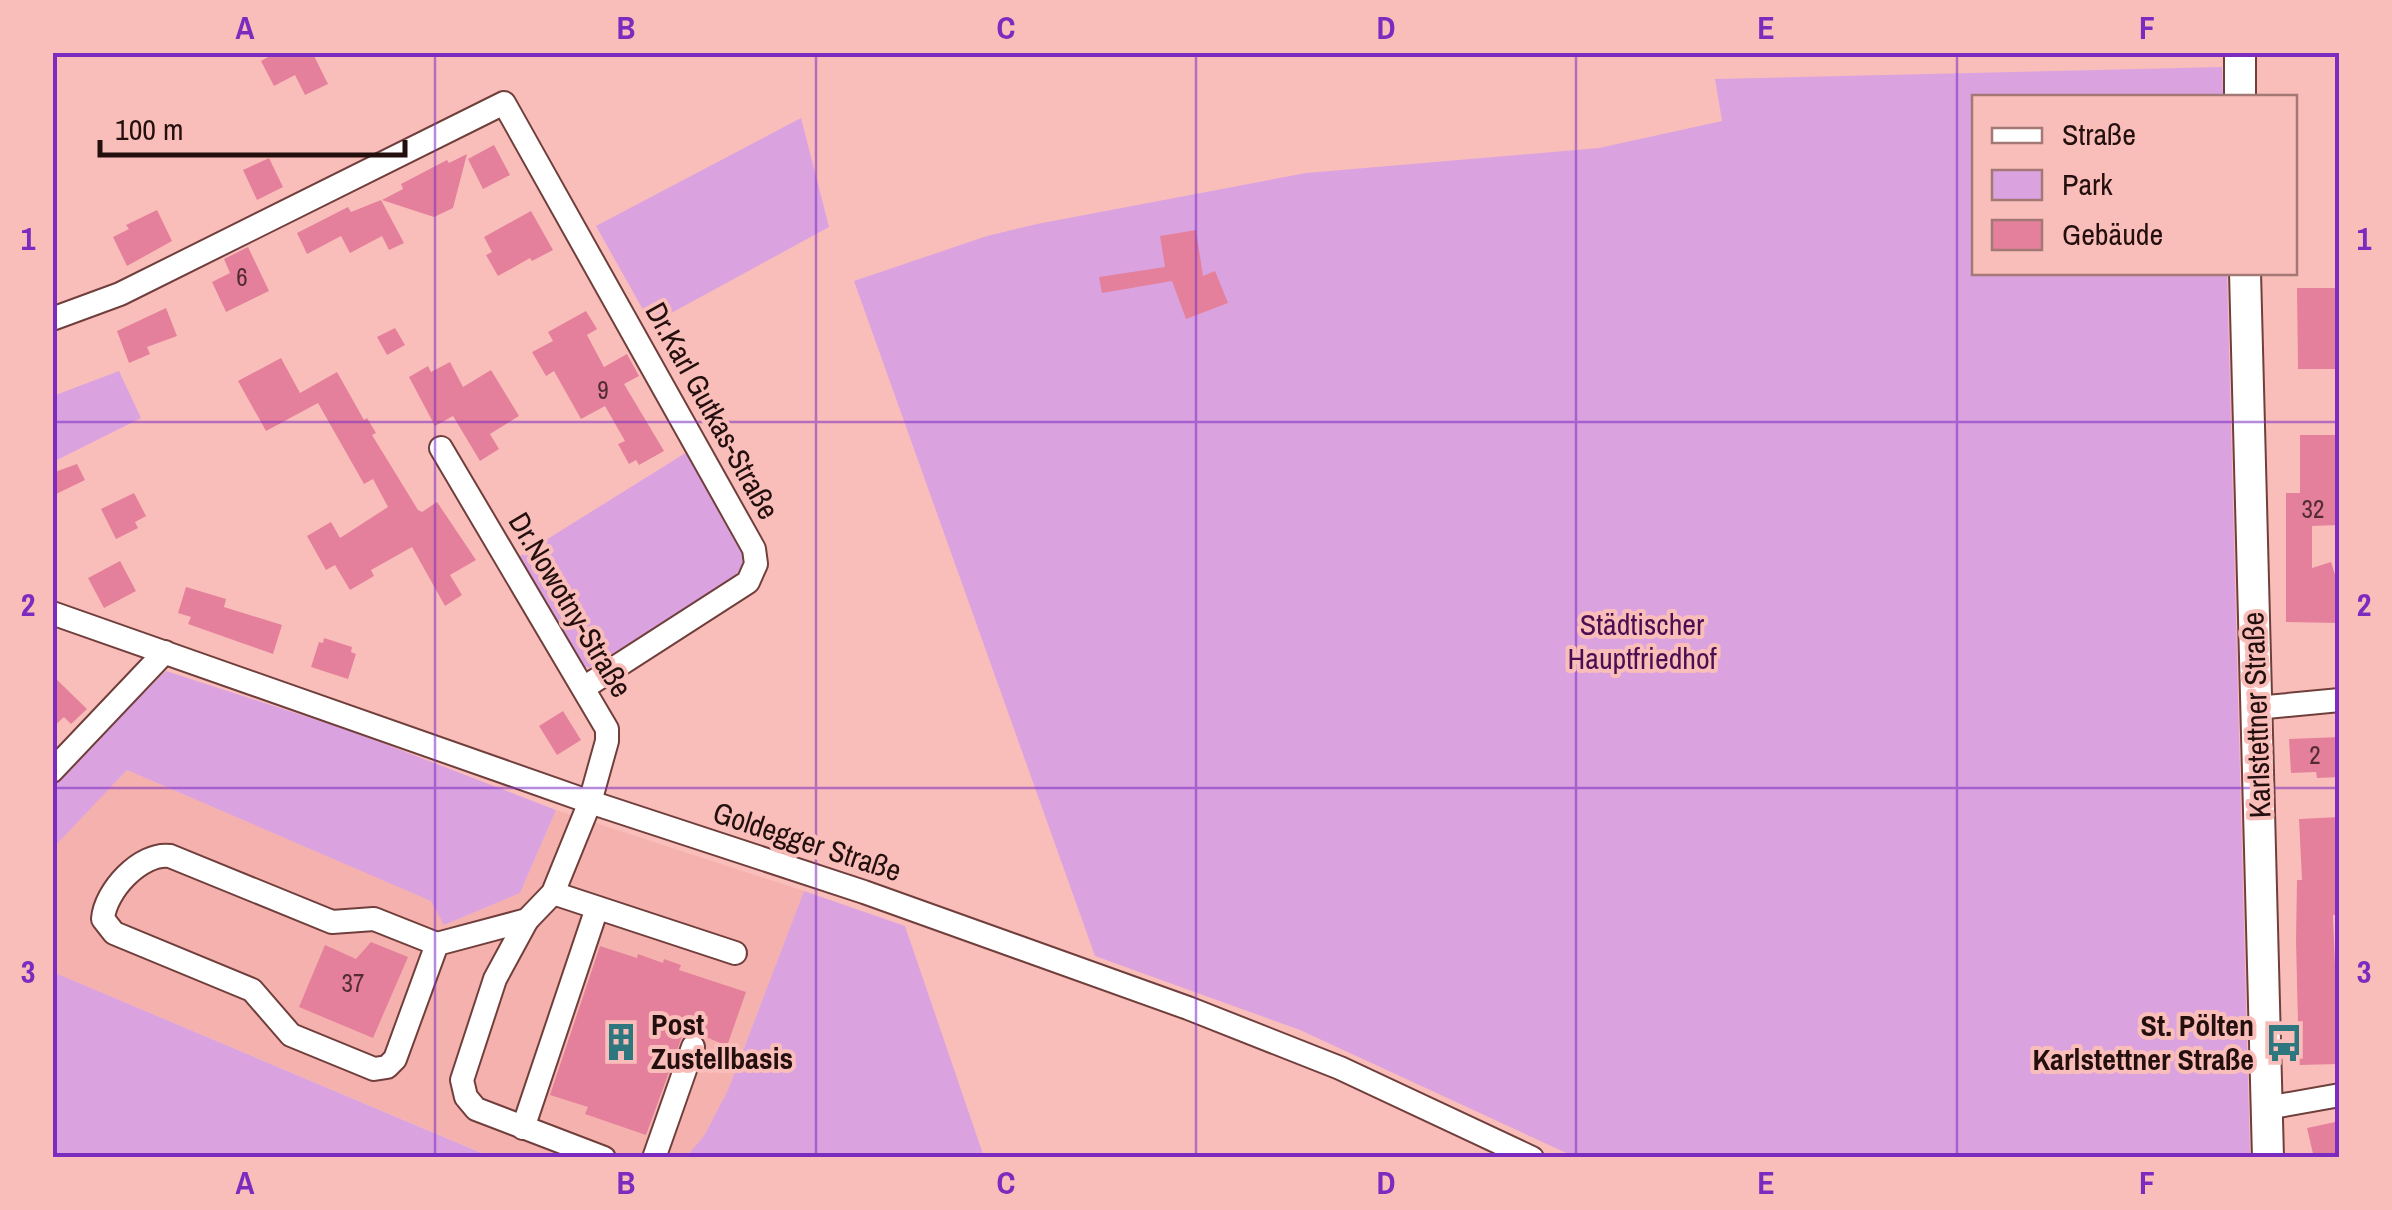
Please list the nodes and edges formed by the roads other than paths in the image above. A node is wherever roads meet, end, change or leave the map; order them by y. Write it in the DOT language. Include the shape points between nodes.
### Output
graph roads {
  1 [pos="2240,52"];
  2 [pos="2240,95"];
  3 [pos="2244,275"];
  4 [pos="52,319"];
  5 [pos="441,448"];
  6 [pos="52,614"];
  7 [pos="164,652"];
  8 [pos="585,687"];
  9 [pos="2340,700"];
  10 [pos="2256,708"];
  11 [pos="52,771"];
  12 [pos="590,802"];
  13 [pos="553,894"];
  14 [pos="598,908"];
  15 [pos="528,920"];
  16 [pos="437,944"];
  17 [pos="735,953"];
  18 [pos="692,1047"];
  19 [pos="2340,1095"];
  20 [pos="2267,1108"];
  21 [pos="524,1128"];
  22 [pos="604,1158"];
  23 [pos="654,1158"];
  24 [pos="1532,1158"];
  25 [pos="2268,1158"];
  1 -- 2 [label="main road"];
  3 -- 10 [label="main road, Karlstettner Straße"];
  4 -- 8 [label="street, Dr.Karl Gutkas-Straße" via="120,294 504,103 754,548 748,582"];
  5 -- 8 [label="street, Dr.Nowotny-Straße"];
  6 -- 7 [label="street, Goldegger Straße"];
  7 -- 11 [label="street"];
  7 -- 12 [label="street, Goldegger Straße"];
  8 -- 12 [label="street, Dr.Nowotny-Straße" via="607,729"];
  9 -- 10 [label="street"];
  10 -- 20 [label="main road, Karlstettner Straße"];
  12 -- 13 [label="street, Dr.Nowotny-Straße"];
  12 -- 24 [label="street, Goldegger Straße" via="1188,1008 1340,1068"];
  13 -- 14 [label="street"];
  13 -- 15 [label="street"];
  14 -- 17 [label="street"];
  14 -- 21 [label="street"];
  15 -- 16 [label="street"];
  15 -- 21 [label="street" via="495,978 462,1080 476,1109"];
  16 -- 16 [label="street" via="374,919 332,922 157,854 141,862 104,904 103,919 114,933 252,990 291,1034 374,1069 395,1059"];
  18 -- 23 [label="street"];
  19 -- 20 [label="street"];
  20 -- 25 [label="main road, Karlstettner Straße"];
  21 -- 22 [label="street"];
}
